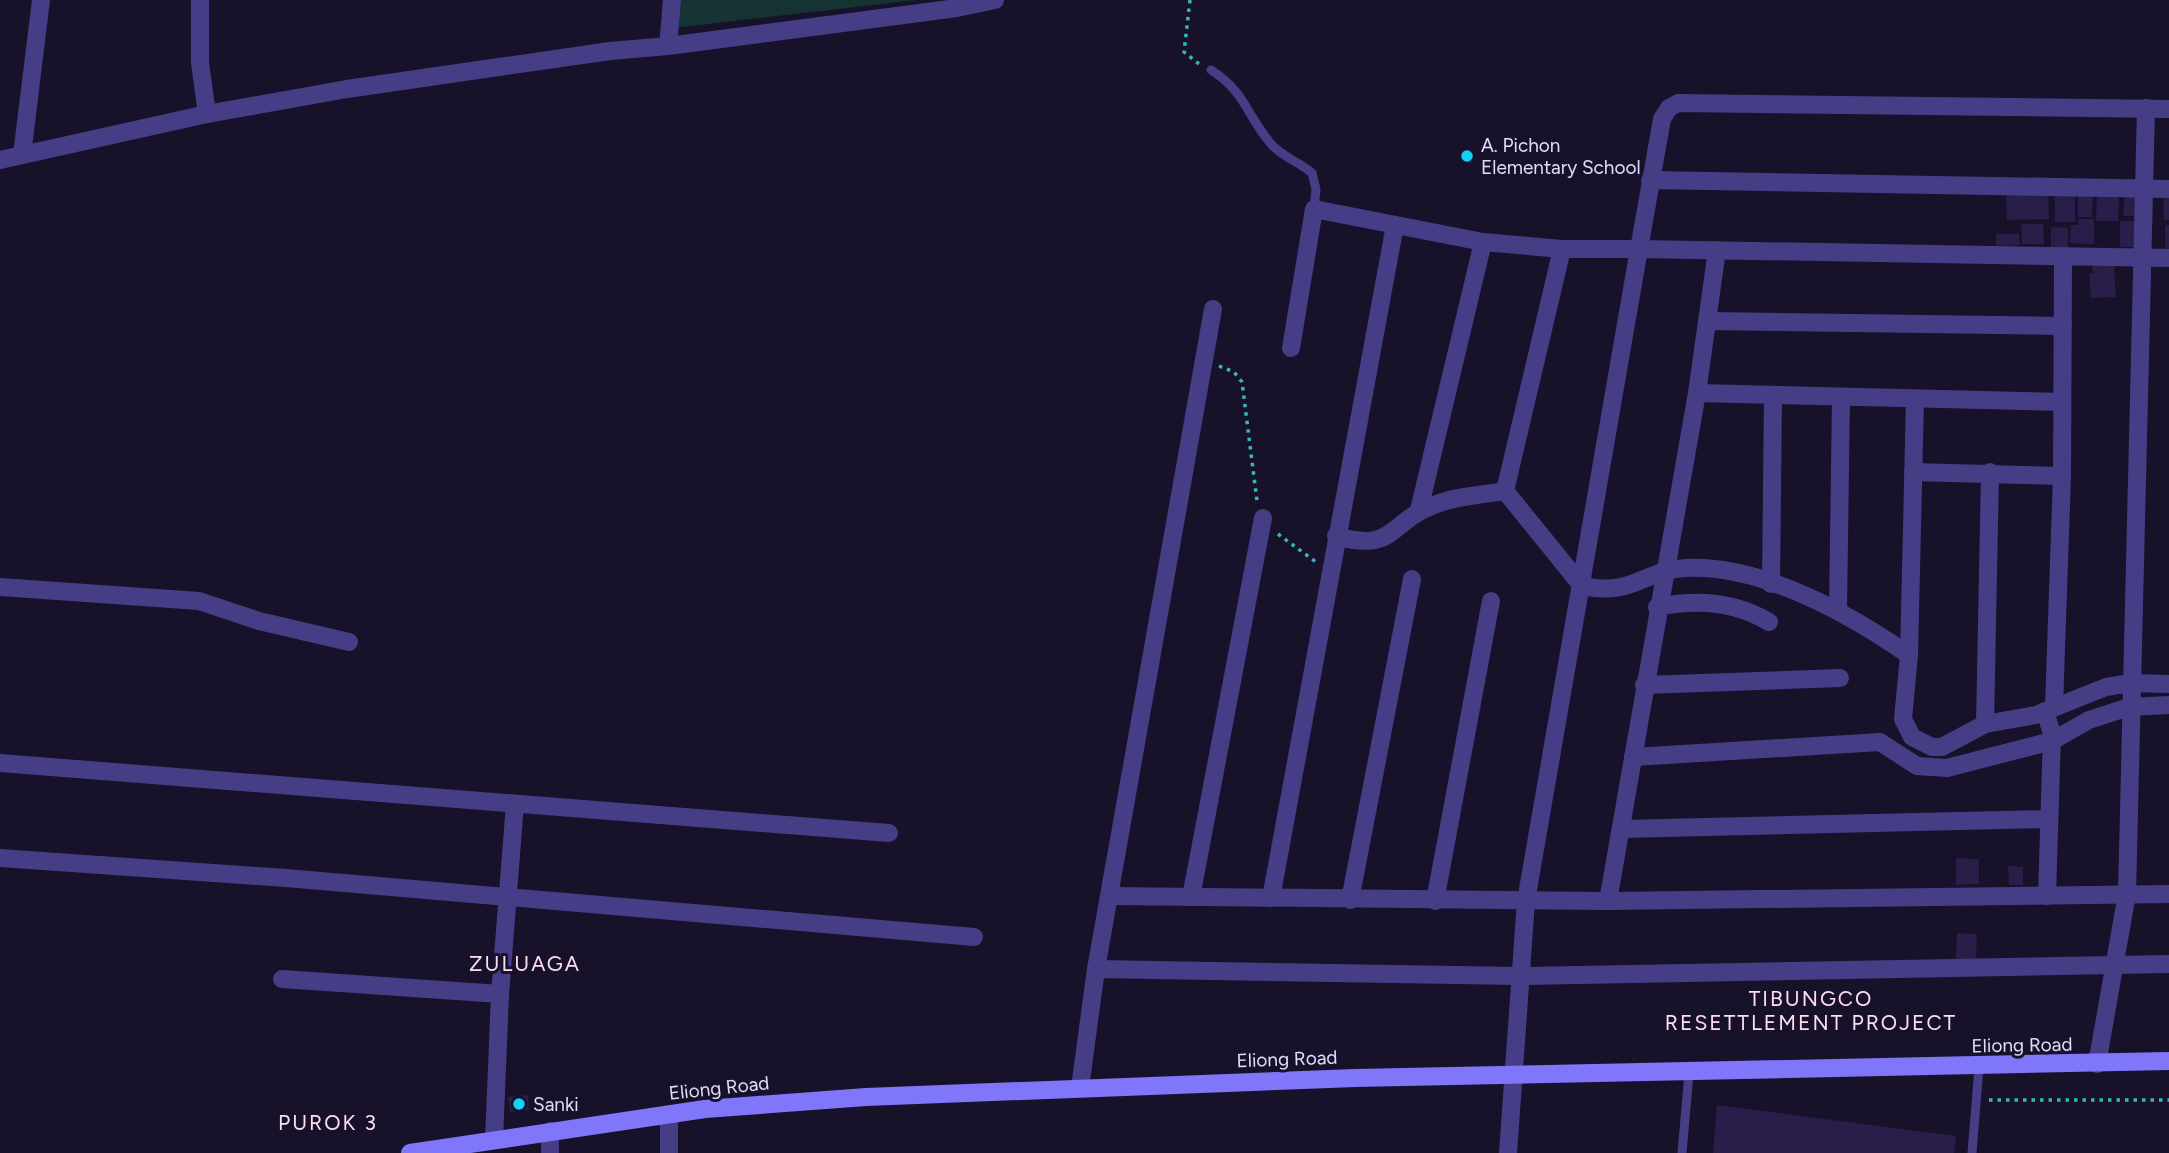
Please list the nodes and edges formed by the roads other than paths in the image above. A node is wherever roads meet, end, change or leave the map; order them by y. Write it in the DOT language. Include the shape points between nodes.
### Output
graph roads {
  1 [pos="41,0"];
  2 [pos="200,0"];
  3 [pos="672,0"];
  4 [pos="995,0"];
  5 [pos="668,46"];
  6 [pos="1210,70"];
  7 [pos="2146,108"];
  8 [pos="2169,108"];
  9 [pos="206,114"];
  10 [pos="22,155"];
  11 [pos="0,160"];
  12 [pos="1650,180"];
  13 [pos="2145,188"];
  14 [pos="2169,189"];
  15 [pos="1314,209"];
  16 [pos="1395,225"];
  17 [pos="1483,242"];
  18 [pos="1562,249"];
  19 [pos="1639,249"];
  20 [pos="1717,250"];
  21 [pos="2063,256"];
  22 [pos="2143,258"];
  23 [pos="2169,258"];
  24 [pos="1213,309"];
  25 [pos="1708,321"];
  26 [pos="2063,326"];
  27 [pos="1291,348"];
  28 [pos="1697,394"];
  29 [pos="1773,395"];
  30 [pos="1841,397"];
  31 [pos="1915,399"];
  32 [pos="2062,402"];
  33 [pos="1913,472"];
  34 [pos="1990,472"];
  35 [pos="2062,476"];
  36 [pos="1505,491"];
  37 [pos="1419,510"];
  38 [pos="1263,518"];
  39 [pos="1336,536"];
  40 [pos="1664,572"];
  41 [pos="1412,579"];
  42 [pos="1770,584"];
  43 [pos="1582,586"];
  44 [pos="0,587"];
  45 [pos="1491,601"];
  46 [pos="1657,607"];
  47 [pos="1838,610"];
  48 [pos="1769,622"];
  49 [pos="349,642"];
  50 [pos="1909,655"];
  51 [pos="1840,678"];
  52 [pos="2131,683"];
  53 [pos="2169,684"];
  54 [pos="1644,685"];
  55 [pos="2169,705"];
  56 [pos="2129,707"];
  57 [pos="2050,720"];
  58 [pos="1985,724"];
  59 [pos="1633,757"];
  60 [pos="0,763"];
  61 [pos="515,804"];
  62 [pos="2049,820"];
  63 [pos="1621,829"];
  64 [pos="889,833"];
  65 [pos="0,858"];
  66 [pos="2127,894"];
  67 [pos="2169,894"];
  68 [pos="1110,896"];
  69 [pos="2048,896"];
  70 [pos="1191,897"];
  71 [pos="508,898"];
  72 [pos="1271,898"];
  73 [pos="1350,900"];
  74 [pos="1435,901"];
  75 [pos="1526,901"];
  76 [pos="1608,901"];
  77 [pos="974,937"];
  78 [pos="2169,964"];
  79 [pos="2114,965"];
  80 [pos="1096,969"];
  81 [pos="1519,976"];
  82 [pos="282,979"];
  83 [pos="500,994"];
  84 [pos="2169,1061"];
  85 [pos="2097,1064"];
  86 [pos="1979,1067"];
  87 [pos="1689,1073"];
  88 [pos="1513,1075"];
  89 [pos="1080,1088"];
  90 [pos="669,1114"];
  91 [pos="550,1131"];
  92 [pos="494,1140"];
  93 [pos="410,1153"];
  94 [pos="550,1153"];
  95 [pos="670,1153"];
  96 [pos="1508,1153"];
  97 [pos="1682,1153"];
  98 [pos="1972,1153"];
  1 -- 10 [label="street"];
  2 -- 9 [label="street"];
  3 -- 5 [label="street"];
  4 -- 5 [label="street"];
  5 -- 9 [label="street" via="490,67"];
  6 -- 15 [label="lane" via="1232,86 1275,148 1312,173"];
  7 -- 8 [label="street"];
  7 -- 12 [label="street" via="1678,103 1662,119"];
  7 -- 13 [label="street"];
  9 -- 10 [label="street"];
  10 -- 11 [label="street"];
  12 -- 13 [label="street"];
  12 -- 19 [label="street"];
  13 -- 14 [label="street"];
  13 -- 22 [label="street"];
  15 -- 16 [label="street"];
  15 -- 27 [label="street"];
  16 -- 17 [label="street"];
  16 -- 39 [label="street"];
  17 -- 18 [label="street"];
  17 -- 37 [label="street"];
  18 -- 19 [label="street"];
  18 -- 36 [label="street"];
  19 -- 20 [label="street"];
  19 -- 43 [label="street"];
  20 -- 21 [label="street"];
  20 -- 25 [label="street"];
  21 -- 22 [label="street"];
  21 -- 26 [label="street"];
  22 -- 23 [label="street"];
  22 -- 52 [label="street"];
  24 -- 68 [label="street"];
  25 -- 26 [label="street"];
  25 -- 28 [label="street"];
  26 -- 32 [label="street"];
  28 -- 29 [label="street"];
  28 -- 40 [label="street"];
  29 -- 30 [label="street"];
  29 -- 42 [label="street"];
  30 -- 31 [label="street"];
  30 -- 47 [label="street"];
  31 -- 32 [label="street"];
  31 -- 33 [label="street"];
  32 -- 35 [label="street"];
  33 -- 34 [label="street"];
  33 -- 50 [label="street"];
  34 -- 35 [label="street"];
  34 -- 58 [label="street"];
  35 -- 57 [label="street"];
  36 -- 37 [label="street"];
  36 -- 43 [label="street"];
  37 -- 39 [label="street" via="1375,542"];
  38 -- 70 [label="street"];
  39 -- 72 [label="street"];
  40 -- 42 [label="street" via="1713,570"];
  40 -- 43 [label="street" via="1622,589"];
  40 -- 46 [label="street"];
  41 -- 73 [label="street"];
  42 -- 47 [label="street"];
  43 -- 75 [label="street"];
  44 -- 49 [label="street" via="199,601"];
  45 -- 74 [label="street"];
  46 -- 48 [label="street" via="1702,601 1737,607"];
  46 -- 54 [label="street"];
  47 -- 50 [label="street"];
  50 -- 58 [label="street" via="1903,719 1912,737 1942,747"];
  51 -- 54 [label="street"];
  52 -- 53 [label="street"];
  52 -- 56 [label="street"];
  52 -- 57 [label="street" via="2083,693"];
  54 -- 59 [label="street"];
  55 -- 56 [label="street"];
  56 -- 57 [label="street" via="2089,720"];
  56 -- 66 [label="street"];
  57 -- 58 [label="street"];
  57 -- 59 [label="street" via="1947,768 1917,766 1880,742"];
  57 -- 62 [label="street"];
  59 -- 63 [label="street"];
  60 -- 61 [label="street"];
  61 -- 64 [label="street"];
  61 -- 71 [label="street"];
  62 -- 63 [label="street"];
  62 -- 69 [label="street"];
  63 -- 76 [label="street"];
  65 -- 71 [label="street"];
  66 -- 67 [label="street"];
  66 -- 69 [label="street"];
  66 -- 79 [label="street"];
  68 -- 70 [label="street"];
  68 -- 80 [label="street"];
  69 -- 76 [label="street"];
  70 -- 72 [label="street"];
  71 -- 77 [label="street"];
  71 -- 83 [label="street"];
  72 -- 73 [label="street"];
  73 -- 74 [label="street"];
  74 -- 75 [label="street"];
  75 -- 76 [label="street"];
  75 -- 81 [label="street"];
  78 -- 79 [label="street"];
  79 -- 81 [label="street"];
  79 -- 85 [label="street"];
  80 -- 81 [label="street"];
  80 -- 89 [label="street"];
  81 -- 88 [label="street"];
  82 -- 83 [label="street"];
  83 -- 92 [label="street"];
  84 -- 85 [label="main road, Eliong Road"];
  85 -- 86 [label="main road, Eliong Road"];
  86 -- 87 [label="main road, Eliong Road"];
  86 -- 98 [label="lane"];
  87 -- 88 [label="main road, Eliong Road"];
  87 -- 97 [label="lane"];
  88 -- 89 [label="main road, Eliong Road"];
  88 -- 96 [label="street"];
  89 -- 90 [label="main road, Eliong Road" via="741,1105"];
  90 -- 91 [label="main road, Eliong Road"];
  90 -- 95 [label="street"];
  91 -- 92 [label="main road, Eliong Road"];
  91 -- 94 [label="street"];
  92 -- 93 [label="main road, Eliong Road"];
}
